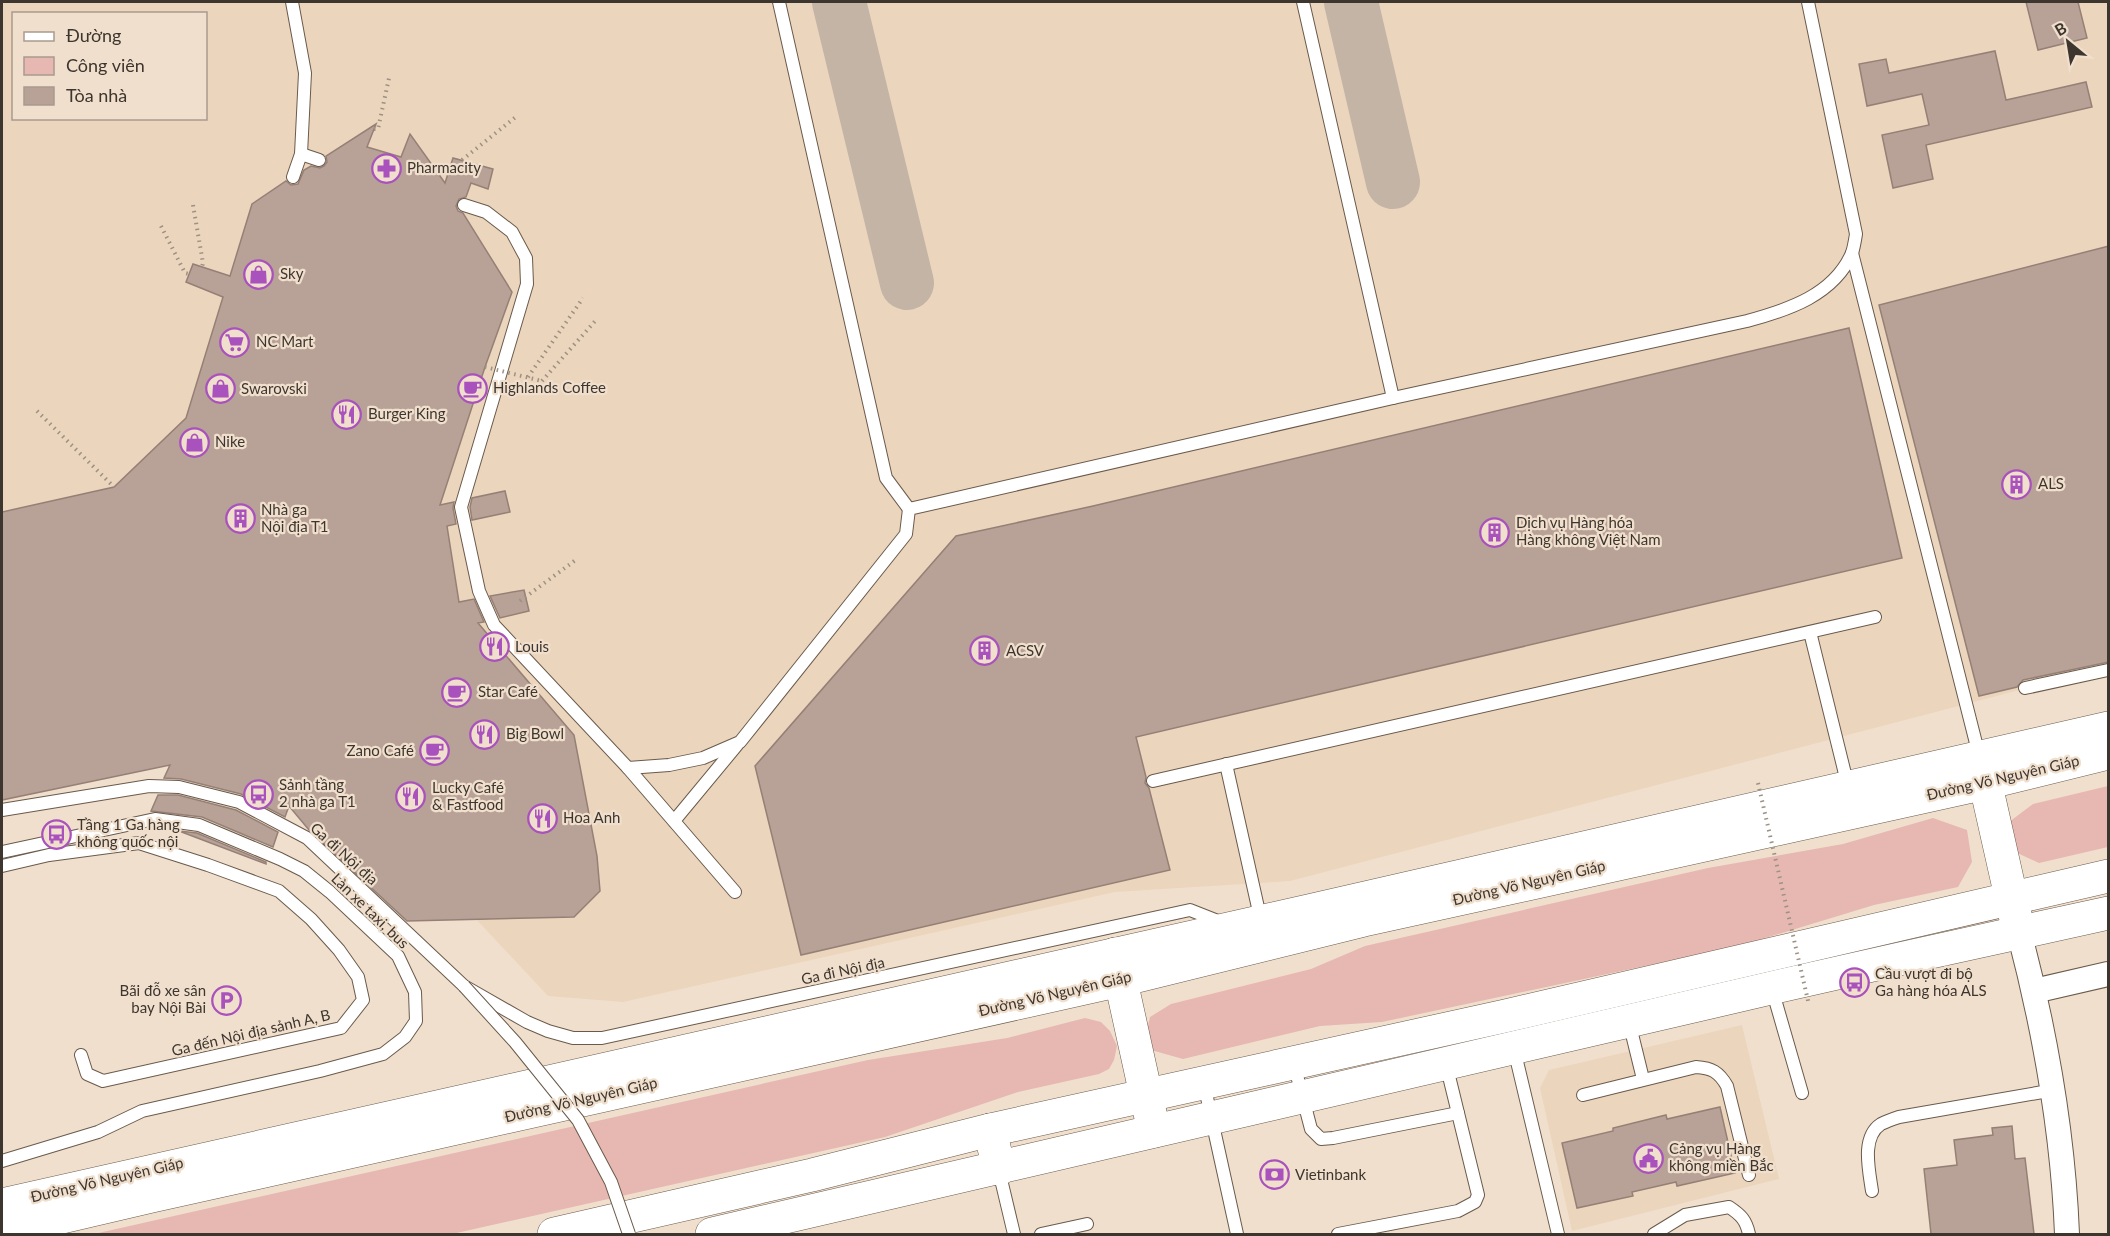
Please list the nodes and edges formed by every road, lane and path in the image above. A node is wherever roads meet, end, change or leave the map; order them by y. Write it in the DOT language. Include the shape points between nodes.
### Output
graph roads {
  1 [pos="292,2"];
  2 [pos="779,2"];
  3 [pos="1303,2"];
  4 [pos="1808,2"];
  5 [pos="389,78"];
  6 [pos="517,117"];
  7 [pos="374,129"];
  8 [pos="301,154"];
  9 [pos="320,160"];
  10 [pos="462,160"];
  11 [pos="293,177"];
  12 [pos="193,205"];
  13 [pos="464,205"];
  14 [pos="161,226"];
  15 [pos="1852,253"];
  16 [pos="202,267"];
  17 [pos="189,274"];
  18 [pos="583,298"];
  19 [pos="596,320"];
  20 [pos="485,366"];
  21 [pos="528,377"];
  22 [pos="1393,398"];
  23 [pos="37,411"];
  24 [pos="114,487"];
  25 [pos="909,509"];
  26 [pos="577,559"];
  27 [pos="520,601"];
  28 [pos="1875,617"];
  29 [pos="1810,632"];
  30 [pos="2109,670"];
  31 [pos="2025,688"];
  32 [pos="2109,728"];
  33 [pos="740,742"];
  34 [pos="2109,753"];
  35 [pos="1226,764"];
  36 [pos="628,768"];
  37 [pos="1983,771"];
  38 [pos="1153,781"];
  39 [pos="1758,783"];
  40 [pos="1848,788"];
  41 [pos="2,810"];
  42 [pos="674,821"];
  43 [pos="2,852"];
  44 [pos="2,866"];
  45 [pos="2109,876"];
  46 [pos="735,892"];
  47 [pos="2013,899"];
  48 [pos="1308,911"];
  49 [pos="2109,913"];
  50 [pos="1364,920"];
  51 [pos="1254,931"];
  52 [pos="2019,932"];
  53 [pos="1118,967"];
  54 [pos="2109,974"];
  55 [pos="464,986"];
  56 [pos="1772,987"];
  57 [pos="2034,991"];
  58 [pos="1809,1005"];
  59 [pos="868,1009"];
  60 [pos="1629,1021"];
  61 [pos="901,1029"];
  62 [pos="1509,1032"];
  63 [pos="1441,1047"];
  64 [pos="81,1055"];
  65 [pos="1294,1063"];
  66 [pos="1643,1080"];
  67 [pos="1204,1083"];
  68 [pos="2054,1090"];
  69 [pos="1802,1093"];
  70 [pos="1147,1095"];
  71 [pos="1583,1095"];
  72 [pos="1303,1098"];
  73 [pos="1458,1113"];
  74 [pos="1212,1118"];
  75 [pos="990,1130"];
  76 [pos="1154,1131"];
  77 [pos="2,1161"];
  78 [pos="999,1169"];
  79 [pos="1749,1175"];
  80 [pos="1872,1191"];
  81 [pos="2,1204"];
  82 [pos="1087,1224"];
  83 [pos="2,1231"];
  84 [pos="554,1234"];
  85 [pos="629,1234"];
  86 [pos="712,1234"];
  87 [pos="1014,1234"];
  88 [pos="1041,1234"];
  89 [pos="1237,1234"];
  90 [pos="1338,1234"];
  91 [pos="1558,1234"];
  92 [pos="1654,1234"];
  93 [pos="1749,1234"];
  94 [pos="2067,1234"];
  1 -- 8 [label="lane" via="305,73"];
  2 -- 25 [label="lane" via="886,478"];
  3 -- 22 [label="lane"];
  4 -- 15 [label="lane" via="1856,234"];
  5 -- 7 [label="path" via="378,129"];
  6 -- 10 [label="path"];
  8 -- 9 [label="lane"];
  8 -- 11 [label="lane"];
  12 -- 16 [label="path"];
  13 -- 36 [label="lane" via="486,212 512,232 526,258 527,284 461,507 479,591 494,625"];
  14 -- 17 [label="path"];
  15 -- 22 [label="lane" via="1838,274 1813,297 1784,311"];
  15 -- 37 [label="lane"];
  18 -- 21 [label="path"];
  19 -- 21 [label="path, bridge" via="542,381"];
  20 -- 21 [label="path, bridge"];
  22 -- 25 [label="lane"];
  23 -- 24 [label="path"];
  25 -- 33 [label="lane" via="906,534"];
  26 -- 27 [label="path"];
  28 -- 29 [label="lane"];
  29 -- 35 [label="lane"];
  29 -- 40 [label="lane"];
  30 -- 31 [label="lane"];
  32 -- 37 [label="main road, Đường Võ Nguyên Giáp"];
  33 -- 36 [label="lane" via="703,758"];
  33 -- 42 [label="lane"];
  34 -- 37 [label="main road, Đường Võ Nguyên Giáp"];
  35 -- 38 [label="lane"];
  35 -- 51 [label="lane"];
  36 -- 42 [label="lane"];
  37 -- 40 [label="main road, Đường Võ Nguyên Giáp"];
  37 -- 47 [label="main road"];
  37 -- 50 [label="main road, Đường Võ Nguyên Giáp"];
  39 -- 58 [label="path, bridge"];
  40 -- 48 [label="main road, Đường Võ Nguyên Giáp"];
  41 -- 55 [label="lane, Ga đi Nội địa" via="149,786 179,787 240,802 308,838"];
  42 -- 46 [label="lane"];
  43 -- 77 [label="lane, Làn xe taxi, bus" via="155,819 200,825 304,871 330,892 398,956 415,992 416,1021 405,1037 383,1054 142,1110 98,1132"];
  44 -- 64 [label="lane, Ga đến Nội địa sảnh A, B" via="49,855 139,843 279,891 311,919 358,977 363,1000 341,1028 104,1081 87,1074"];
  45 -- 47 [label="main road"];
  47 -- 52 [label="main road"];
  47 -- 62 [label="main road"];
  48 -- 50 [label="main road"];
  48 -- 51 [label="main road, Đường Võ Nguyên Giáp"];
  49 -- 52 [label="main road"];
  50 -- 51 [label="main road, Đường Võ Nguyên Giáp"];
  51 -- 53 [label="main road, Đường Võ Nguyên Giáp"];
  51 -- 55 [label="lane, Ga đi Nội địa" via="1190,910 602,1038 573,1038 549,1031"];
  52 -- 56 [label="main road"];
  52 -- 57 [label="street"];
  53 -- 59 [label="main road, Đường Võ Nguyên Giáp"];
  53 -- 61 [label="main road, Đường Võ Nguyên Giáp"];
  53 -- 70 [label="main road"];
  54 -- 57 [label="street"];
  55 -- 85 [label="lane, Ga đi Nội địa, bridge" via="578,1120 611,1182"];
  56 -- 60 [label="main road"];
  56 -- 69 [label="lane"];
  57 -- 68 [label="street"];
  59 -- 61 [label="main road"];
  59 -- 81 [label="main road, Đường Võ Nguyên Giáp"];
  60 -- 62 [label="main road"];
  60 -- 66 [label="lane"];
  61 -- 83 [label="main road, Đường Võ Nguyên Giáp"];
  62 -- 63 [label="main road"];
  62 -- 91 [label="lane"];
  63 -- 65 [label="main road"];
  63 -- 72 [label="main road"];
  63 -- 73 [label="lane"];
  65 -- 67 [label="main road"];
  65 -- 72 [label="lane"];
  66 -- 71 [label="lane"];
  66 -- 79 [label="lane" via="1696,1067 1720,1074 1727,1086"];
  67 -- 70 [label="main road"];
  67 -- 74 [label="lane"];
  68 -- 80 [label="lane" via="1899,1117 1881,1125 1871,1135 1868,1161"];
  68 -- 94 [label="street"];
  70 -- 75 [label="main road"];
  70 -- 76 [label="main road"];
  72 -- 73 [label="lane" via="1311,1129 1321,1139"];
  72 -- 74 [label="main road"];
  73 -- 90 [label="lane" via="1478,1195 1475,1202 1458,1211"];
  74 -- 76 [label="main road"];
  74 -- 89 [label="lane"];
  75 -- 78 [label="main road"];
  75 -- 84 [label="main road"];
  76 -- 78 [label="main road"];
  78 -- 86 [label="main road"];
  78 -- 87 [label="lane"];
  82 -- 88 [label="lane"];
  92 -- 93 [label="lane" via="1685,1215 1729,1208 1741,1215"];
}
